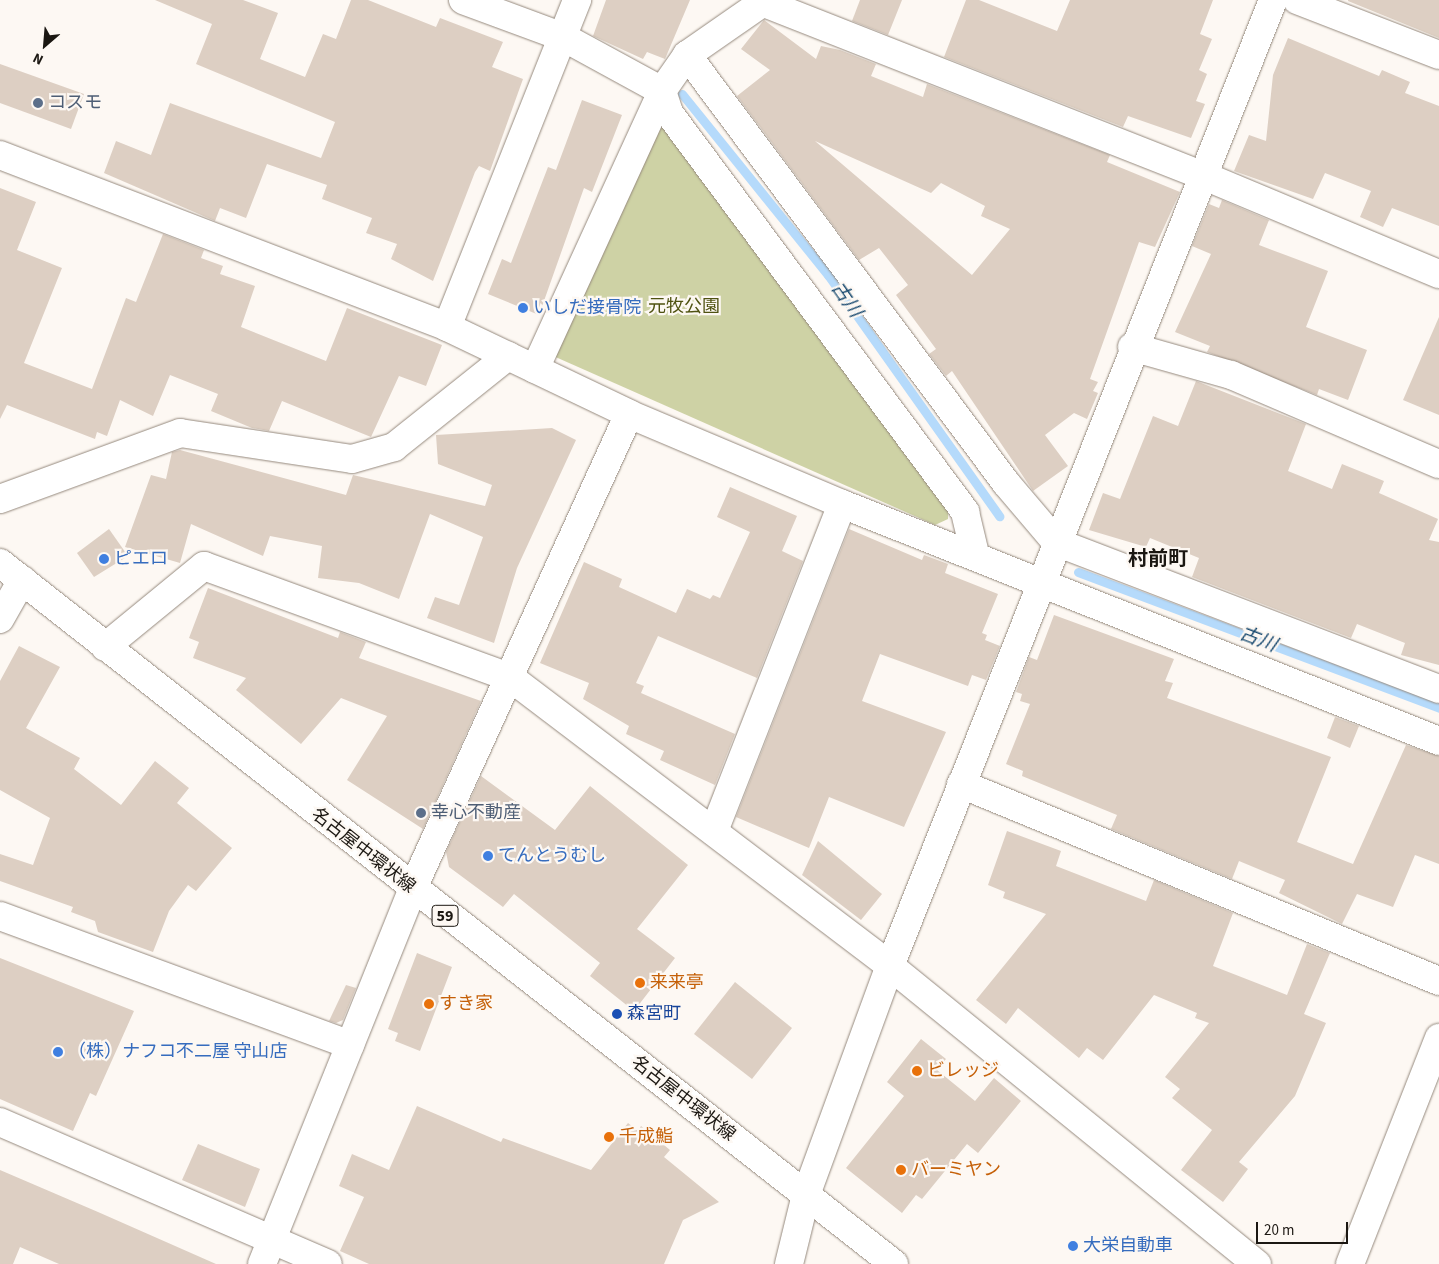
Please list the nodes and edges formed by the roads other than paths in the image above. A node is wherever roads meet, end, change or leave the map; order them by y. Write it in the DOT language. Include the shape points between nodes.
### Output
graph roads {
  1 [pos="463,0"];
  2 [pos="577,0"];
  3 [pos="1273,0"];
  4 [pos="1297,0"];
  5 [pos="764,1"];
  6 [pos="563,37"];
  7 [pos="687,55"];
  8 [pos="1439,56"];
  9 [pos="662,91"];
  10 [pos="0,155"];
  11 [pos="1202,175"];
  12 [pos="1439,274"];
  13 [pos="447,327"];
  14 [pos="1132,346"];
  15 [pos="508,356"];
  16 [pos="535,369"];
  17 [pos="629,414"];
  18 [pos="1439,464"];
  19 [pos="0,499"];
  20 [pos="842,504"];
  21 [pos="1056,542"];
  22 [pos="975,554"];
  23 [pos="0,563"];
  24 [pos="22,580"];
  25 [pos="1039,585"];
  26 [pos="0,619"];
  27 [pos="105,647"];
  28 [pos="511,678"];
  29 [pos="1439,689"];
  30 [pos="1439,741"];
  31 [pos="961,784"];
  32 [pos="714,831"];
  33 [pos="412,890"];
  34 [pos="0,916"];
  35 [pos="890,966"];
  36 [pos="1439,981"];
  37 [pos="1439,1038"];
  38 [pos="350,1045"];
  39 [pos="0,1122"];
  40 [pos="806,1195"];
  41 [pos="266,1252"];
  42 [pos="328,1264"];
  43 [pos="789,1264"];
  44 [pos="894,1264"];
  45 [pos="1258,1264"];
  46 [pos="1350,1264"];
  1 -- 6 [label="street"];
  2 -- 6 [label="street"];
  3 -- 11 [label="street"];
  4 -- 8 [label="street"];
  5 -- 7 [label="street"];
  5 -- 11 [label="street"];
  6 -- 9 [label="street"];
  6 -- 13 [label="street"];
  7 -- 9 [label="street"];
  7 -- 21 [label="street" via="1006,483"];
  9 -- 16 [label="street"];
  9 -- 22 [label="street" via="669,113 965,512"];
  10 -- 13 [label="street"];
  11 -- 12 [label="street"];
  11 -- 14 [label="street"];
  13 -- 15 [label="street"];
  14 -- 18 [label="street" via="1231,375"];
  14 -- 21 [label="street"];
  15 -- 16 [label="street"];
  15 -- 19 [label="street" via="394,447 352,459 180,434"];
  16 -- 17 [label="street"];
  17 -- 20 [label="street"];
  17 -- 28 [label="street"];
  20 -- 22 [label="street"];
  20 -- 32 [label="street"];
  21 -- 25 [label="street"];
  21 -- 29 [label="street"];
  22 -- 25 [label="street"];
  23 -- 24 [label="street, 名古屋中環状線 / 59"];
  24 -- 26 [label="street"];
  24 -- 27 [label="street, 名古屋中環状線 / 59"];
  25 -- 30 [label="street"];
  25 -- 31 [label="street"];
  27 -- 28 [label="street" via="204,566"];
  27 -- 33 [label="street, 名古屋中環状線 / 59"];
  28 -- 32 [label="street"];
  28 -- 33 [label="street"];
  31 -- 35 [label="street"];
  31 -- 36 [label="street"];
  32 -- 35 [label="street"];
  33 -- 38 [label="street"];
  33 -- 40 [label="street, 名古屋中環状線 / 59"];
  34 -- 38 [label="street"];
  35 -- 40 [label="street"];
  35 -- 45 [label="street"];
  37 -- 46 [label="street"];
  38 -- 41 [label="street"];
  39 -- 41 [label="street"];
  40 -- 43 [label="street"];
  40 -- 44 [label="street, 名古屋中環状線 / 59"];
  41 -- 42 [label="street"];
}
